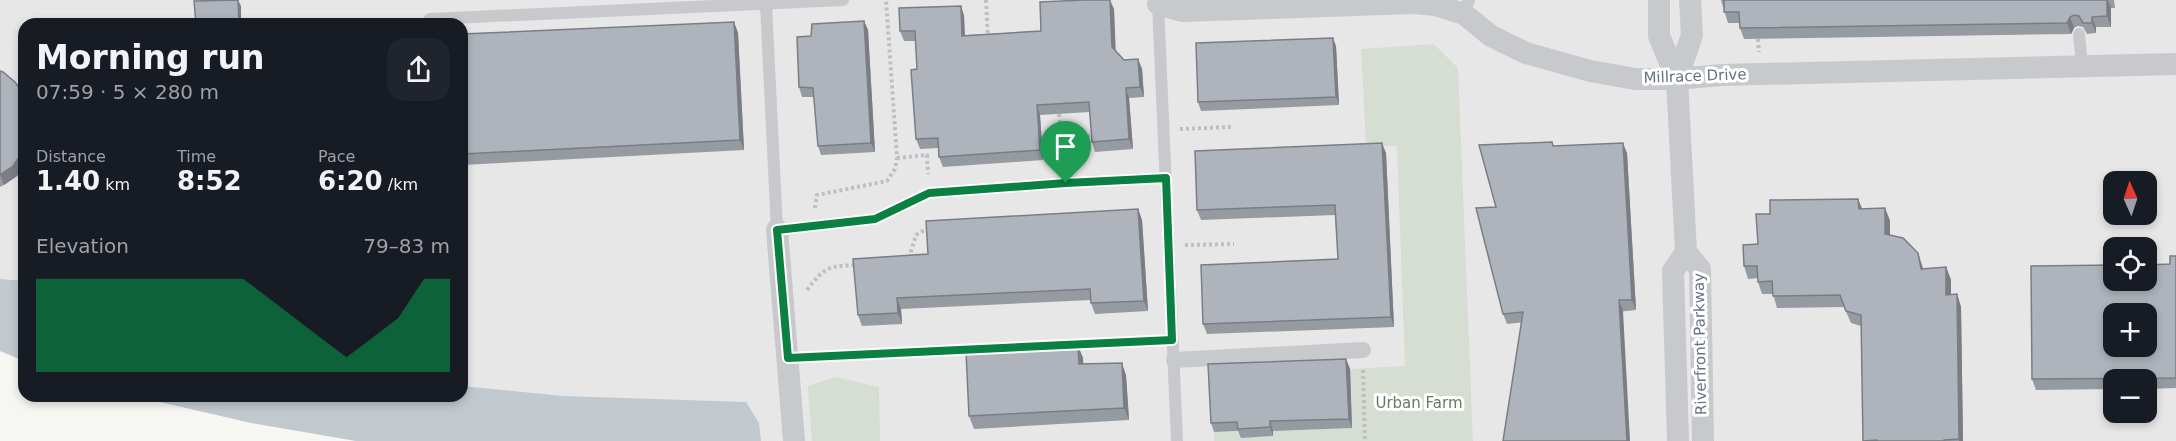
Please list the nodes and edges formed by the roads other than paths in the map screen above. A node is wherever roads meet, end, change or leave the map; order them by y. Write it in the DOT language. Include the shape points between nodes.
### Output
graph roads {
  1 [pos="843,0"];
  2 [pos="1659,0"];
  3 [pos="1690,0"];
  4 [pos="1154,2"];
  5 [pos="766,4"];
  6 [pos="1467,7"];
  7 [pos="452,18"];
  8 [pos="2079,34"];
  9 [pos="2176,64"];
  10 [pos="2082,67"];
  11 [pos="1677,79"];
  12 [pos="1166,178"];
  13 [pos="777,230"];
  14 [pos="1686,252"];
  15 [pos="1363,350"];
  16 [pos="1174,360"];
  17 [pos="794,441"];
  18 [pos="1177,441"];
  19 [pos="1678,441"];
  20 [pos="1703,441"];
  1 -- 5 [label="lane"];
  2 -- 11 [label="street, Riverfront Parkway" via="1659,36"];
  3 -- 11 [label="street, Riverfront Parkway" via="1692,35"];
  4 -- 6 [label="street, Millrace Drive" via="1182,10 1413,3"];
  4 -- 12 [label="lane"];
  5 -- 7 [label="lane"];
  5 -- 13 [label="lane"];
  6 -- 11 [label="street, Millrace Drive" via="1491,36 1527,53 1635,79"];
  8 -- 10 [label="lane"];
  9 -- 10 [label="street, Millrace Drive"];
  10 -- 11 [label="street, Millrace Drive"];
  11 -- 14 [label="street, Riverfront Parkway"];
  12 -- 13 [label="lane" via="929,193 875,219"];
  12 -- 16 [label="lane"];
  13 -- 17 [label="street"];
  14 -- 19 [label="street, Riverfront Parkway" via="1673,271"];
  14 -- 20 [label="street, Riverfront Parkway" via="1700,269"];
  15 -- 16 [label="street"];
  16 -- 18 [label="lane"];
}
